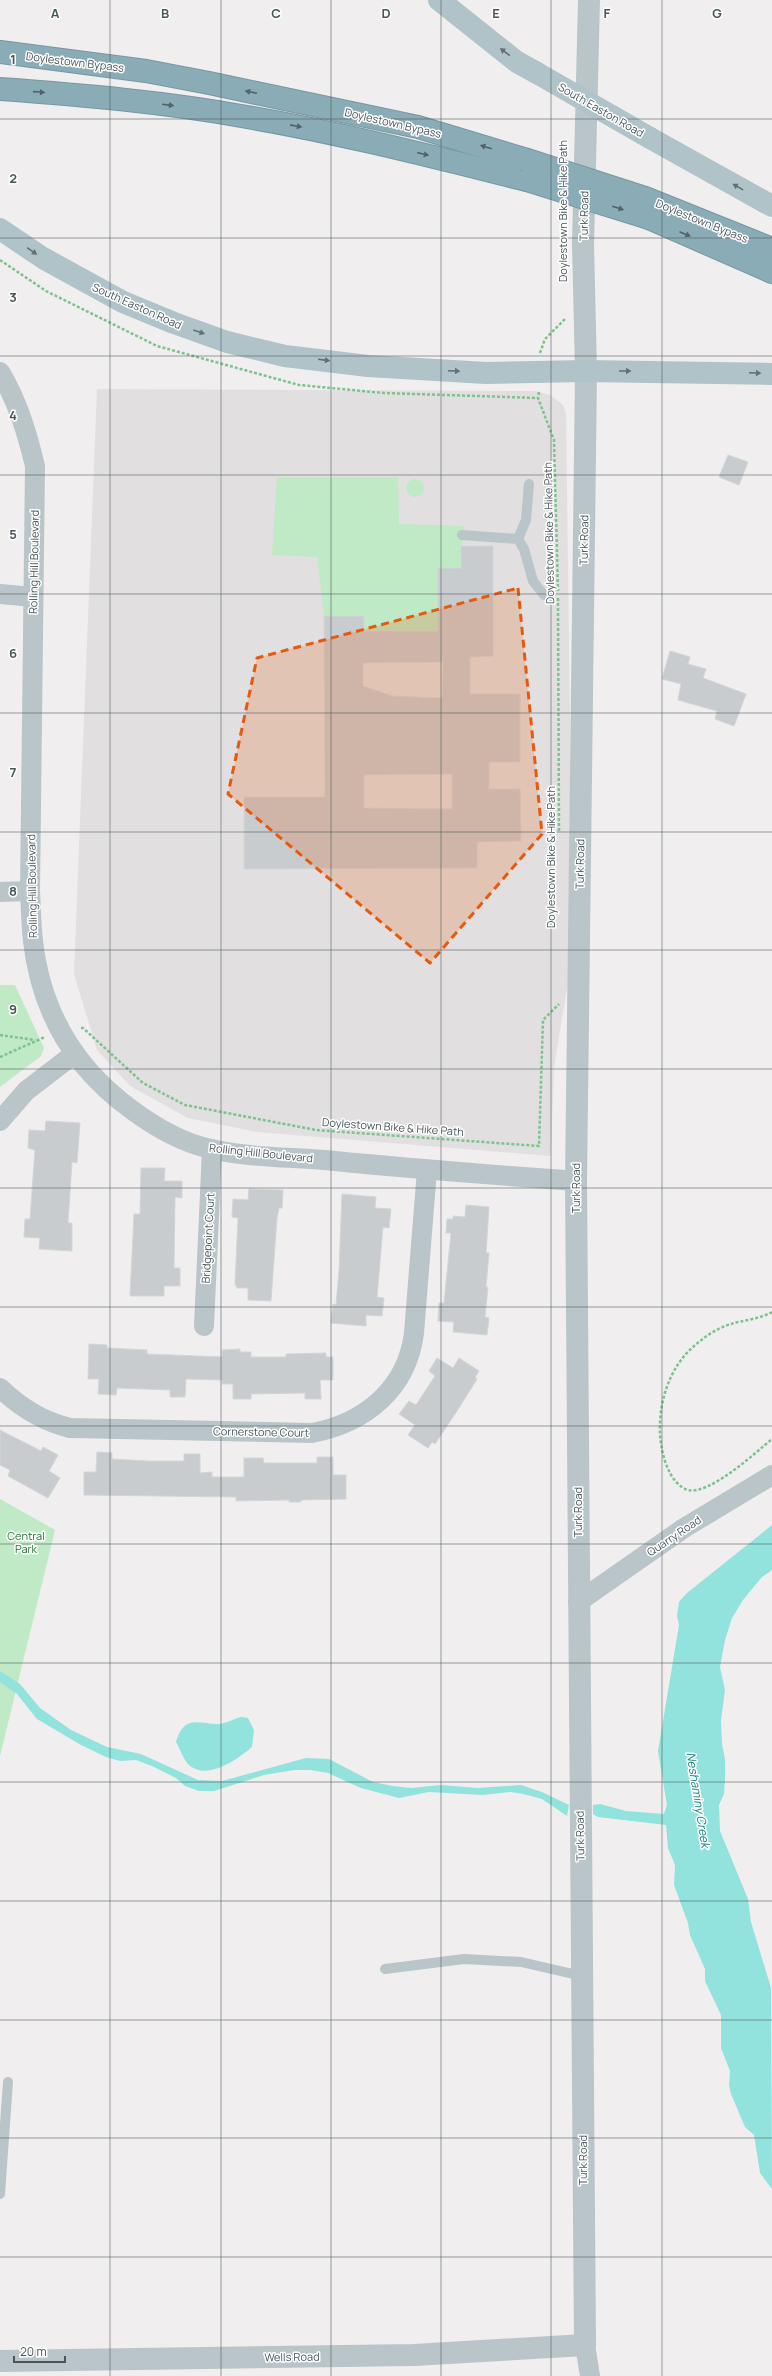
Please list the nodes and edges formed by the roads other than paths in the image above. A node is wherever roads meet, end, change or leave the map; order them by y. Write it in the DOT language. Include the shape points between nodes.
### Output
graph roads {
  1 [pos="439,0"];
  2 [pos="589,0"];
  3 [pos="0,52"];
  4 [pos="0,89"];
  5 [pos="772,206"];
  6 [pos="647,208"];
  7 [pos="0,229"];
  8 [pos="772,249"];
  9 [pos="772,272"];
  10 [pos="586,371"];
  11 [pos="0,372"];
  12 [pos="772,374"];
  13 [pos="529,484"];
  14 [pos="462,535"];
  15 [pos="518,539"];
  16 [pos="0,594"];
  17 [pos="544,595"];
  18 [pos="34,597"];
  19 [pos="30,891"];
  20 [pos="0,892"];
  21 [pos="74,1054"];
  22 [pos="0,1121"];
  23 [pos="212,1149"];
  24 [pos="427,1170"];
  25 [pos="576,1181"];
  26 [pos="204,1326"];
  27 [pos="0,1388"];
  28 [pos="772,1474"];
  29 [pos="578,1602"];
  30 [pos="385,1969"];
  31 [pos="582,1976"];
  32 [pos="8,2082"];
  33 [pos="0,2194"];
  34 [pos="585,2345"];
  35 [pos="0,2360"];
  36 [pos="590,2376"];
  5 -- 1 [label="main road, South Easton Road, one-way, bridge" via="517,62"];
  2 -- 10 [label="street, Turk Road" via="583,244"];
  6 -- 3 [label="highway, Doylestown Bypass, one-way, bridge" via="524,158 418,127 146,71"];
  4 -- 6 [label="highway, Doylestown Bypass, one-way, bridge" via="125,100 246,117 361,139"];
  6 -- 8 [label="highway, Doylestown Bypass"];
  6 -- 9 [label="highway, Doylestown Bypass, one-way"];
  7 -- 10 [label="main road, South Easton Road, one-way" via="43,258 123,302 227,342 285,356 368,366 486,373"];
  10 -- 12 [label="main road, one-way"];
  10 -- 25 [label="street, Turk Road"];
  11 -- 18 [label="street, Rolling Hill Boulevard" via="18,406 35,466"];
  13 -- 15 [label="lane" via="526,520"];
  14 -- 15 [label="lane"];
  15 -- 17 [label="lane" via="524,549 533,581"];
  16 -- 18 [label="street"];
  18 -- 19 [label="street, Rolling Hill Boulevard"];
  19 -- 20 [label="street"];
  19 -- 21 [label="street, Rolling Hill Boulevard" via="33,941 40,978 54,1019"];
  21 -- 22 [label="street" via="26,1091"];
  21 -- 23 [label="street, Rolling Hill Boulevard" via="98,1081 141,1117 164,1131"];
  23 -- 24 [label="street, Rolling Hill Boulevard"];
  23 -- 26 [label="street, Bridgepoint Court"];
  24 -- 25 [label="street, Rolling Hill Boulevard"];
  24 -- 27 [label="street, Cornerstone Court" via="414,1334 410,1355 405,1369 388,1392 355,1418 337,1427 312,1433 70,1428 37,1416 15,1402"];
  25 -- 29 [label="street, Turk Road"];
  28 -- 29 [label="street, Quarry Road" via="684,1528"];
  29 -- 31 [label="street, Turk Road"];
  30 -- 31 [label="lane" via="464,1959 521,1962"];
  31 -- 34 [label="street, Turk Road"];
  32 -- 33 [label="lane"];
  34 -- 35 [label="street, Wells Road" via="414,2355"];
  34 -- 36 [label="street, Turk Road"];
}
